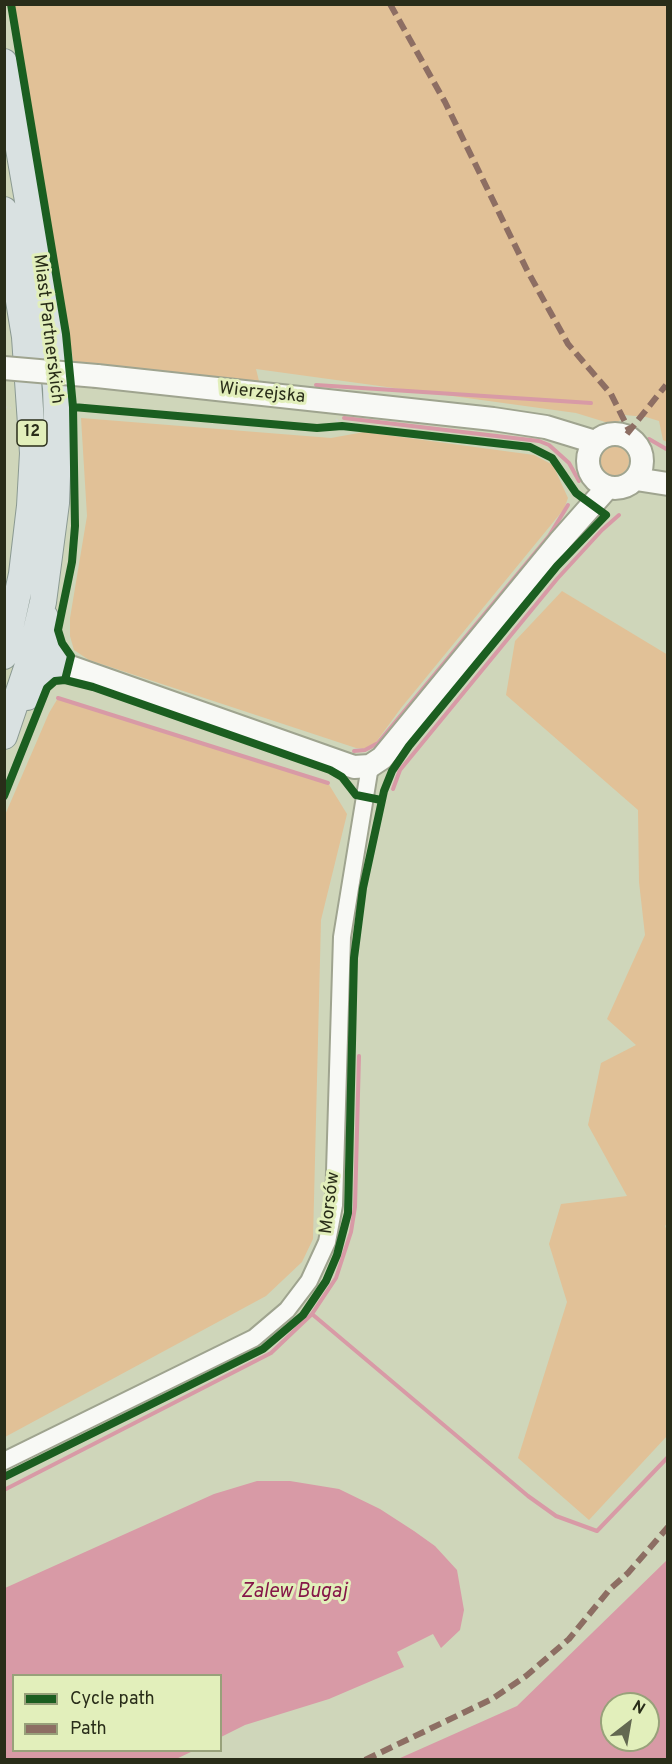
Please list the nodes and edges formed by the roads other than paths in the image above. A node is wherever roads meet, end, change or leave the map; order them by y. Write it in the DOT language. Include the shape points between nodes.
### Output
graph roads {
  1 [pos="4,62"];
  2 [pos="4,210"];
  3 [pos="4,368"];
  4 [pos="595,466"];
  5 [pos="639,470"];
  6 [pos="668,471"];
  7 [pos="668,484"];
  8 [pos="43,602"];
  9 [pos="4,656"];
  10 [pos="59,663"];
  11 [pos="8,727"];
  12 [pos="370,766"];
  13 [pos="4,1461"];
  1 -- 8 [label="main road, Miast Partnerskich / 12" via="46,305 56,388 56,503"];
  2 -- 9 [label="main road, Miast Partnerskich / 12" via="25,337 33,453 24,562"];
  3 -- 4 [label="street, Wierzejska, bridge" via="519,423 576,434"];
  4 -- 5 [label="street" via="623,488"];
  4 -- 5 [label="street" via="609,434 625,436 637,446"];
  4 -- 12 [label="street" via="561,540 382,758"];
  5 -- 6 [label="street"];
  5 -- 7 [label="street"];
  8 -- 10 [label="main road" via="47,644"];
  8 -- 11 [label="main road, Miast Partnerskich / 12"];
  10 -- 11 [label="main road" via="42,671"];
  10 -- 12 [label="street" via="354,767"];
  12 -- 13 [label="street, Morsów" via="342,937 334,1205 327,1242 309,1281 287,1310 254,1338"];
}
